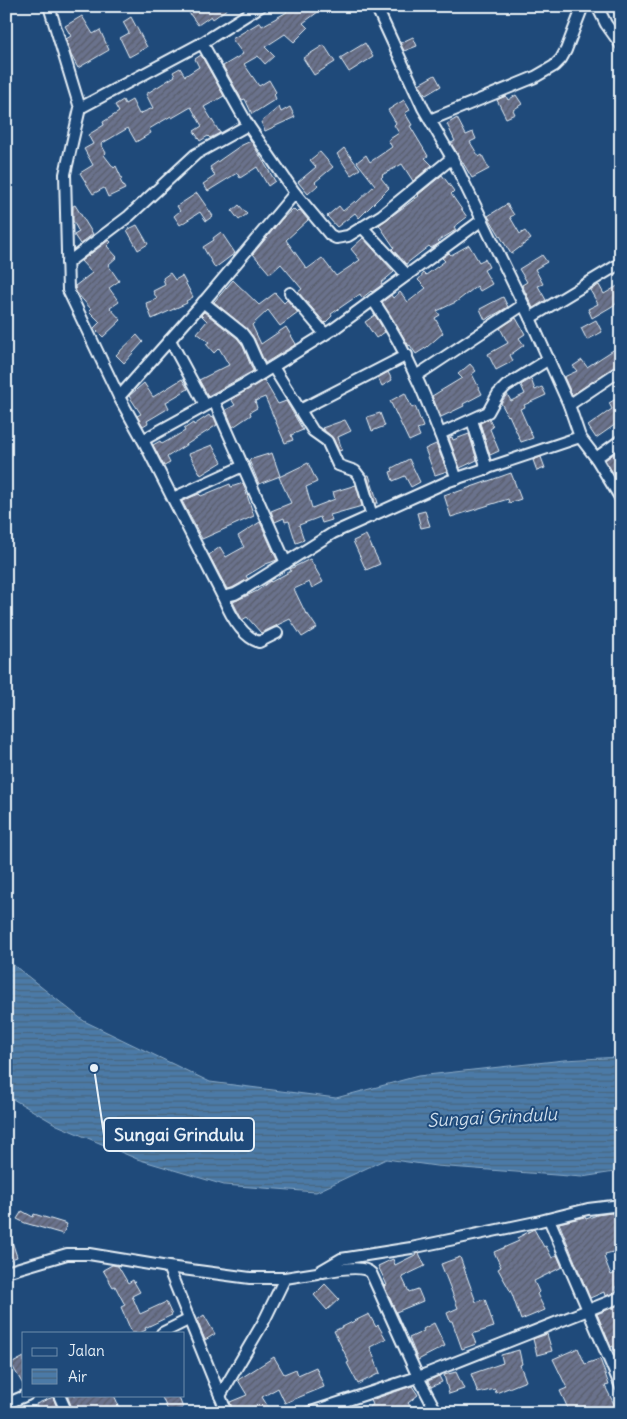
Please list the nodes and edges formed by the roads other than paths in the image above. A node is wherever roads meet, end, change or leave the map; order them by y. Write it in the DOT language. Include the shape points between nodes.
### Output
graph roads {
  1 [pos="49,6"];
  2 [pos="261,6"];
  3 [pos="582,6"];
  4 [pos="597,6"];
  5 [pos="377,7"];
  6 [pos="202,43"];
  7 [pos="621,45"];
  8 [pos="80,108"];
  9 [pos="430,120"];
  10 [pos="248,125"];
  11 [pos="452,158"];
  12 [pos="295,193"];
  13 [pos="482,220"];
  14 [pos="362,228"];
  15 [pos="67,263"];
  16 [pos="621,263"];
  17 [pos="406,275"];
  18 [pos="290,293"];
  19 [pos="373,300"];
  20 [pos="203,302"];
  21 [pos="524,305"];
  22 [pos="530,318"];
  23 [pos="325,334"];
  24 [pos="170,340"];
  25 [pos="407,355"];
  26 [pos="548,359"];
  27 [pos="273,367"];
  28 [pos="621,370"];
  29 [pos="262,374"];
  30 [pos="416,376"];
  31 [pos="119,397"];
  32 [pos="209,403"];
  33 [pos="569,405"];
  34 [pos="300,410"];
  35 [pos="472,420"];
  36 [pos="440,434"];
  37 [pos="580,437"];
  38 [pos="143,440"];
  39 [pos="621,440"];
  40 [pos="596,458"];
  41 [pos="243,466"];
  42 [pos="487,468"];
  43 [pos="457,479"];
  44 [pos="172,498"];
  45 [pos="621,499"];
  46 [pos="372,516"];
  47 [pos="286,563"];
  48 [pos="223,597"];
  49 [pos="277,633"];
  50 [pos="621,1205"];
  51 [pos="549,1219"];
  52 [pos="168,1267"];
  53 [pos="6,1272"];
  54 [pos="317,1273"];
  55 [pos="286,1278"];
  56 [pos="621,1297"];
  57 [pos="588,1310"];
  58 [pos="188,1320"];
  59 [pos="164,1332"];
  60 [pos="418,1376"];
  61 [pos="621,1387"];
  62 [pos="25,1396"];
  63 [pos="59,1396"];
  64 [pos="220,1396"];
  65 [pos="6,1404"];
  66 [pos="67,1413"];
  67 [pos="226,1413"];
  68 [pos="308,1413"];
  69 [pos="437,1413"];
  1 -- 8 [label="street"];
  2 -- 6 [label="street"];
  3 -- 9 [label="street" via="566,50 554,66"];
  4 -- 7 [label="street"];
  5 -- 9 [label="street"];
  6 -- 8 [label="street"];
  6 -- 10 [label="street"];
  8 -- 15 [label="street" via="65,174"];
  9 -- 11 [label="street"];
  10 -- 12 [label="street"];
  10 -- 15 [label="street" via="196,154 128,216"];
  11 -- 13 [label="street"];
  11 -- 14 [label="street"];
  12 -- 14 [label="street" via="330,235 342,238"];
  12 -- 20 [label="street"];
  13 -- 17 [label="street"];
  13 -- 21 [label="street"];
  14 -- 17 [label="street"];
  15 -- 31 [label="street" via="68,290"];
  16 -- 22 [label="street"];
  17 -- 19 [label="street"];
  18 -- 23 [label="street"];
  19 -- 23 [label="street"];
  19 -- 25 [label="street"];
  20 -- 24 [label="street"];
  20 -- 29 [label="street" via="242,333"];
  21 -- 22 [label="street"];
  21 -- 30 [label="street"];
  22 -- 26 [label="street"];
  23 -- 27 [label="street"];
  24 -- 31 [label="street"];
  24 -- 32 [label="street"];
  25 -- 30 [label="street"];
  25 -- 34 [label="street"];
  26 -- 33 [label="street"];
  26 -- 35 [label="street" via="506,386 488,412"];
  27 -- 29 [label="street"];
  27 -- 34 [label="street"];
  28 -- 33 [label="street"];
  29 -- 32 [label="street"];
  30 -- 36 [label="street"];
  31 -- 38 [label="street"];
  32 -- 38 [label="street"];
  32 -- 41 [label="street"];
  33 -- 37 [label="street"];
  34 -- 46 [label="street" via="313,431 327,441 338,465 355,471 362,479"];
  35 -- 36 [label="street"];
  35 -- 42 [label="street"];
  36 -- 43 [label="street"];
  37 -- 40 [label="street"];
  37 -- 42 [label="street"];
  38 -- 44 [label="street"];
  39 -- 40 [label="street"];
  40 -- 45 [label="street"];
  41 -- 44 [label="street"];
  41 -- 47 [label="street"];
  42 -- 43 [label="street"];
  43 -- 46 [label="street"];
  44 -- 48 [label="street"];
  46 -- 47 [label="street" via="332,533"];
  47 -- 48 [label="street" via="235,594"];
  48 -- 49 [label="street" via="230,615 255,641"];
  50 -- 51 [label="street"];
  51 -- 54 [label="street" via="412,1248 341,1259"];
  51 -- 57 [label="street"];
  52 -- 53 [label="street" via="89,1254 67,1254"];
  52 -- 55 [label="street" via="250,1278"];
  52 -- 58 [label="street"];
  54 -- 55 [label="street"];
  54 -- 60 [label="street" via="368,1270"];
  55 -- 64 [label="street"];
  56 -- 57 [label="street"];
  57 -- 60 [label="street"];
  57 -- 61 [label="street"];
  58 -- 59 [label="street"];
  58 -- 64 [label="street"];
  60 -- 68 [label="street"];
  60 -- 69 [label="street"];
  62 -- 65 [label="street"];
  63 -- 66 [label="street"];
  64 -- 67 [label="street"];
}
